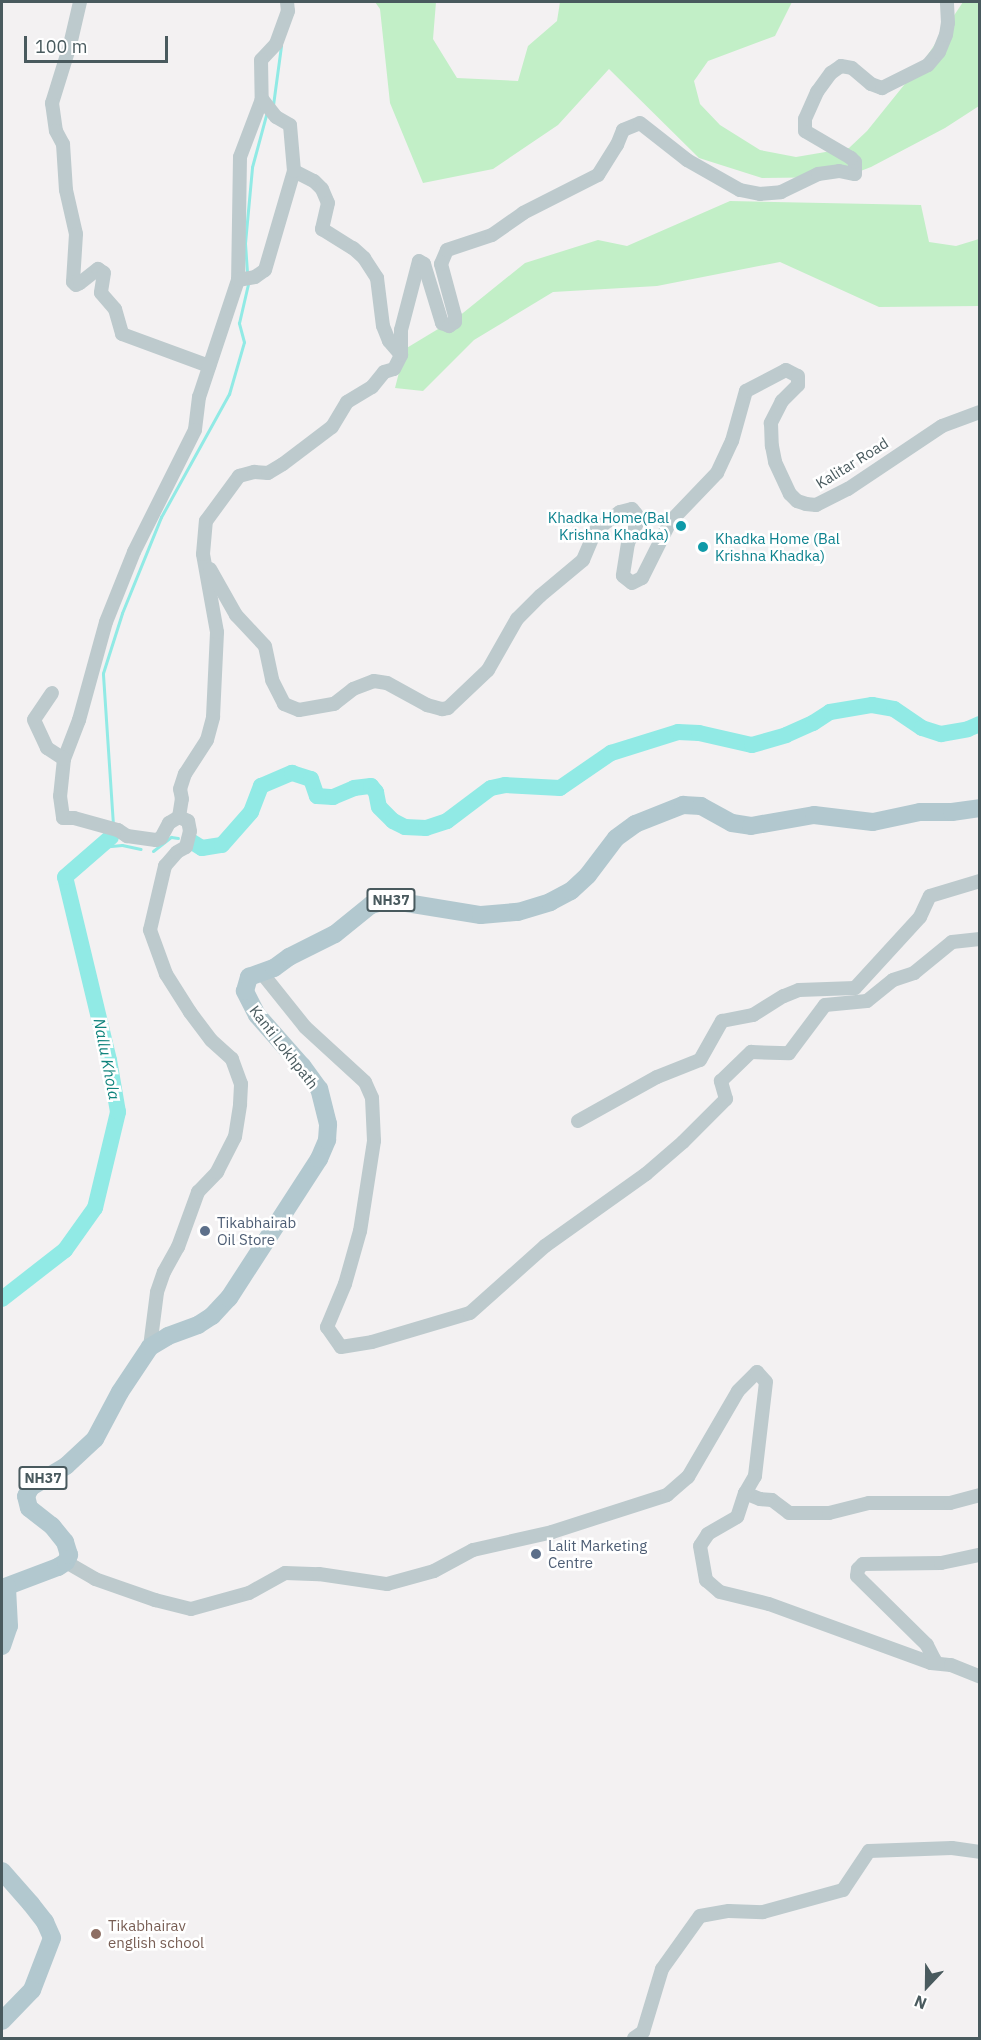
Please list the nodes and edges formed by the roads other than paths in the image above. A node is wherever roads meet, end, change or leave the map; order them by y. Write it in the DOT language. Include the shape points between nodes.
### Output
graph roads {
  1 [pos="80,2"];
  2 [pos="287,2"];
  3 [pos="947,2"];
  4 [pos="262,99"];
  5 [pos="294,171"];
  6 [pos="238,280"];
  7 [pos="401,355"];
  8 [pos="209,366"];
  9 [pos="980,412"];
  10 [pos="203,554"];
  11 [pos="52,693"];
  12 [pos="64,759"];
  13 [pos="980,808"];
  14 [pos="179,817"];
  15 [pos="980,881"];
  16 [pos="980,939"];
  17 [pos="261,972"];
  18 [pos="799,990"];
  19 [pos="825,1005"];
  20 [pos="578,1121"];
  21 [pos="150,1347"];
  22 [pos="745,1493"];
  23 [pos="980,1495"];
  24 [pos="980,1555"];
  25 [pos="66,1563"];
  26 [pos="4,1587"];
  27 [pos="2,1646"];
  28 [pos="931,1663"];
  29 [pos="980,1677"];
  30 [pos="980,1852"];
  31 [pos="2,1871"];
  32 [pos="2,2021"];
  33 [pos="634,2038"];
  1 -- 8 [label="street" via="52,103 56,131 63,144 66,190 76,234 73,282 76,285 98,270 104,273 101,293 115,309 122,334"];
  2 -- 4 [label="street" via="288,11 276,44 261,60"];
  3 -- 7 [label="street" via="946,35 928,65 882,88 852,68 841,66 817,92 805,119 805,131 851,158 855,174 818,174 781,192 760,194 740,190 687,160 640,123 631,126 623,130 598,175 523,213 492,235 447,250 441,264 455,316 450,326 442,323 424,264 419,261 401,330"];
  4 -- 5 [label="street" via="276,117 290,124"];
  4 -- 6 [label="street" via="240,157"];
  5 -- 6 [label="street" via="265,270 255,277"];
  5 -- 7 [label="street" via="322,189 328,203 322,229 353,248 377,278 383,326"];
  6 -- 8 [label="street"];
  7 -- 10 [label="street" via="394,369 384,372 372,387 347,402 332,428 268,473 239,476 206,521"];
  8 -- 12 [label="street" via="199,397 195,430 134,552 106,622"];
  9 -- 10 [label="street, Kalitar Road" via="942,426 848,489 816,505 797,501 790,494 772,446 771,423 782,401 798,385 798,376 786,370 746,391 732,441 717,473 670,522 642,578 632,583 623,576 628,543 637,523 632,509 620,512 596,530 583,560 518,619 479,680 442,710 387,683 374,681 326,706 299,710 284,704 272,680 265,646 236,615"];
  10 -- 14 [label="street" via="217,632 214,706 207,740 180,789"];
  11 -- 12 [label="street" via="34,720 47,747"];
  12 -- 14 [label="street" via="60,796 63,818 156,840"];
  13 -- 17 [label="main road, Kanti Lokhpath / NH37" via="920,812 873,822 814,815 751,826 732,823 701,806 683,805 635,824 616,838 571,891 550,902 518,912 481,915 388,900 372,905 322,942"];
  14 -- 21 [label="street" via="188,821 186,847 165,867 150,930 166,974 211,1040 232,1059 242,1084 235,1137 217,1172 198,1192 157,1292"];
  15 -- 18 [label="street" via="930,896 920,917 855,988"];
  16 -- 19 [label="street" via="952,942 914,973 893,980 867,1001"];
  17 -- 19 [label="street" via="305,1027 365,1082 372,1098 374,1141 360,1231 345,1284 327,1327 341,1347 372,1342 470,1313 545,1246 646,1174 683,1142 726,1099 721,1081 751,1052 789,1053"];
  17 -- 21 [label="main road, Kanti Lokhpath / NH37" via="246,981 247,998 319,1089 328,1124 327,1140 305,1184 229,1298 198,1325"];
  18 -- 19 [label="street"];
  18 -- 20 [label="street" via="753,1015 722,1021 700,1060 657,1077"];
  21 -- 25 [label="main road, Kanti Lokhpath / NH37" via="95,1439 66,1466 40,1480 26,1496 29,1508 65,1542 69,1555"];
  22 -- 23 [label="street" via="772,1500 789,1513 829,1513 869,1503 950,1503"];
  22 -- 25 [label="street" via="755,1476 766,1382 757,1372 738,1391 688,1477 667,1495 552,1532 473,1550 434,1571 387,1584 285,1573 249,1593 191,1610 95,1579"];
  22 -- 28 [label="street" via="737,1517 708,1534 700,1546 706,1580 720,1592 769,1604"];
  24 -- 28 [label="street" via="940,1563 863,1564 858,1569 856,1576 927,1645 933,1654"];
  25 -- 26 [label="main road"];
  26 -- 27 [label="main road" via="9,1626"];
  28 -- 29 [label="street" via="951,1665"];
  30 -- 33 [label="street" via="952,1848 869,1851 843,1890 763,1912 729,1911 700,1916 662,1969 643,2032"];
  31 -- 32 [label="main road" via="45,1922 52,1938 32,1990"];
}
